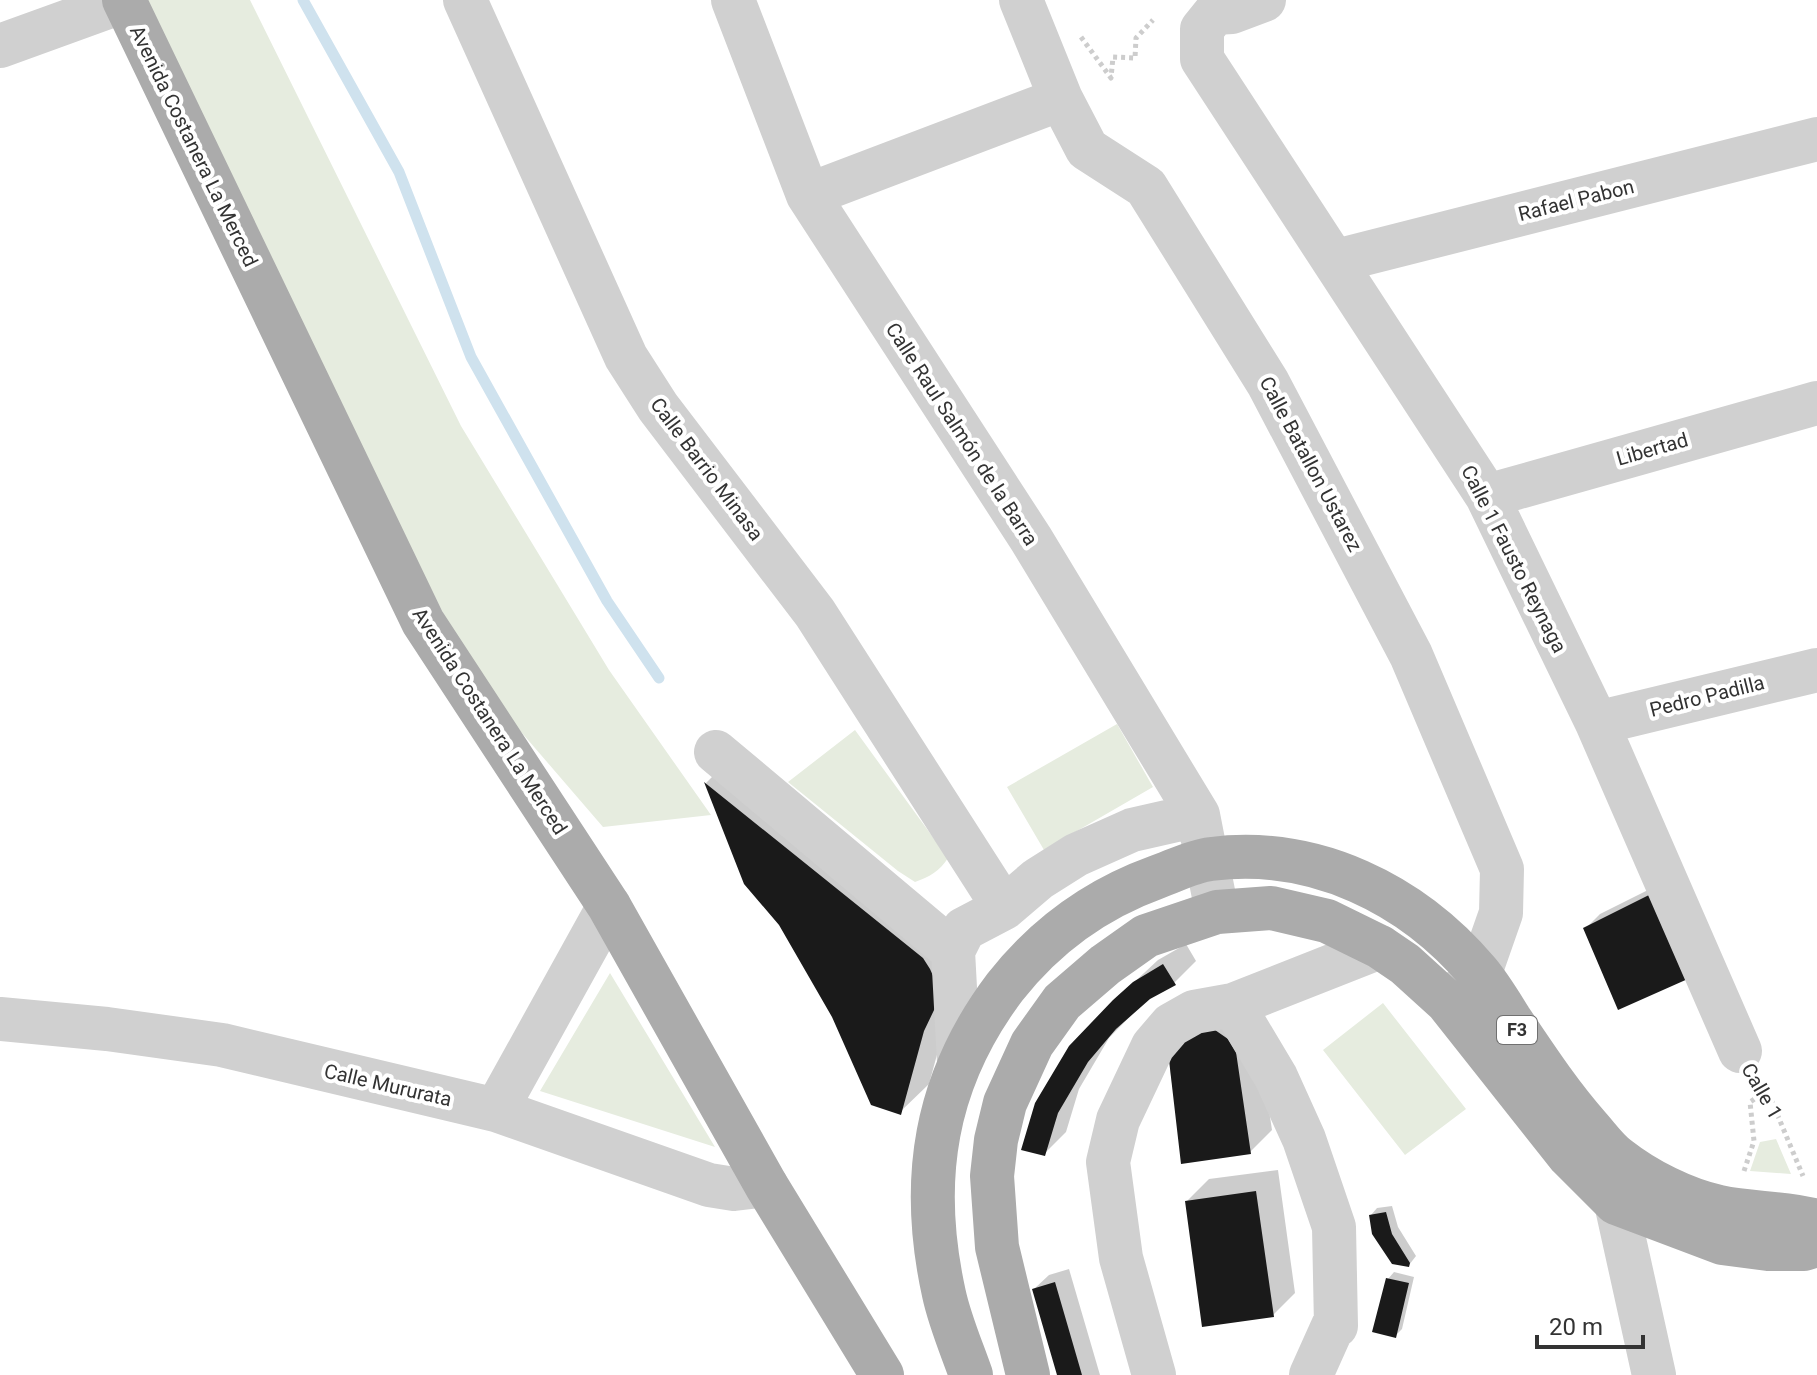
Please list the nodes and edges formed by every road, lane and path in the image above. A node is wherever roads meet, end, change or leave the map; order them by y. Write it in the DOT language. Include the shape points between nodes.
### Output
graph roads {
  1 [pos="465,0"];
  2 [pos="733,0"];
  3 [pos="1021,0"];
  4 [pos="1264,0"];
  5 [pos="124,1"];
  6 [pos="1210,6"];
  7 [pos="1153,20"];
  8 [pos="1078,33"];
  9 [pos="0,46"];
  10 [pos="1061,99"];
  11 [pos="1817,139"];
  12 [pos="808,195"];
  13 [pos="1336,261"];
  14 [pos="1817,403"];
  15 [pos="1487,496"];
  16 [pos="1817,670"];
  17 [pos="1597,723"];
  18 [pos="716,752"];
  19 [pos="1198,815"];
  20 [pos="1208,859"];
  21 [pos="609,906"];
  22 [pos="1406,906"];
  23 [pos="1004,908"];
  24 [pos="1217,912"];
  25 [pos="1380,947"];
  26 [pos="953,951"];
  27 [pos="1480,973"];
  28 [pos="1447,1002"];
  29 [pos="1233,1005"];
  30 [pos="0,1019"];
  31 [pos="1740,1051"];
  32 [pos="959,1062"];
  33 [pos="1761,1095"];
  34 [pos="496,1110"];
  35 [pos="1744,1171"];
  36 [pos="1803,1176"];
  37 [pos="766,1185"];
  38 [pos="1616,1203"];
  39 [pos="1817,1221"];
  40 [pos="1817,1245"];
  41 [pos="882,1375"];
  42 [pos="971,1375"];
  43 [pos="1028,1375"];
  44 [pos="1154,1375"];
  45 [pos="1311,1375"];
  46 [pos="1654,1375"];
  1 -- 23 [label="street, Calle Barrio Minasa" via="626,357 815,613"];
  2 -- 12 [label="street, Calle Raul Salmón de la Barra"];
  3 -- 10 [label="street, Calle Batallon Ustarez"];
  4 -- 6 [label="street" via="1232,12"];
  5 -- 9 [label="street"];
  5 -- 21 [label="main road, Avenida Costanera La Merced" via="423,622"];
  6 -- 13 [label="street, Calle 1 Fausto Reynaga" via="1202,29 1202,59"];
  7 -- 8 [label="path" via="1136,38 1135,58 1113,57 1111,78"];
  10 -- 12 [label="street"];
  10 -- 27 [label="street, Calle Batallon Ustarez" via="1087,149 1146,187 1163,213 1268,383 1411,655 1502,869 1501,913"];
  11 -- 13 [label="street, Rafael Pabon"];
  12 -- 19 [label="street, Calle Raul Salmón de la Barra" via="1031,539"];
  13 -- 15 [label="street, Calle 1 Fausto Reynaga"];
  14 -- 15 [label="street, Libertad"];
  15 -- 17 [label="street, Calle 1 Fausto Reynaga"];
  16 -- 17 [label="street, Pedro Padilla"];
  17 -- 31 [label="street, Calle 1 Fausto Reynaga"];
  18 -- 26 [label="street"];
  19 -- 20 [label="street, Calle Raul Salmón de la Barra"];
  19 -- 23 [label="street" via="1132,830 1076,855"];
  20 -- 22 [label="main road, F3" via="1295,861 1341,873"];
  20 -- 24 [label="street, Calle Raul Salmón de la Barra"];
  20 -- 32 [label="main road, F3" via="1114,895 1052,936 989,1008"];
  21 -- 34 [label="street"];
  21 -- 37 [label="main road, Avenida Costanera La Merced"];
  22 -- 25 [label="main road"];
  22 -- 27 [label="main road, F3" via="1431,923"];
  23 -- 26 [label="street" via="964,929"];
  24 -- 25 [label="main road, F3" via="1271,908 1327,921"];
  24 -- 43 [label="main road, F3" via="1146,936 1062,1002 1032,1044 1005,1103 992,1176 996,1233"];
  25 -- 28 [label="main road, F3"];
  25 -- 29 [label="street"];
  26 -- 32 [label="street"];
  27 -- 28 [label="street"];
  27 -- 39 [label="main road, F3" via="1561,1096 1616,1157 1663,1187 1718,1207"];
  28 -- 38 [label="main road, F3" via="1569,1156"];
  29 -- 44 [label="street" via="1194,1012 1171,1025 1153,1046 1118,1120 1108,1162 1121,1258"];
  29 -- 45 [label="street" via="1276,1077 1334,1227 1336,1326"];
  30 -- 34 [label="street, Calle Mururata" via="222,1045"];
  31 -- 33 [label="path, Calle 1"];
  32 -- 42 [label="main road, F3" via="932,1166 933,1235 945,1298"];
  33 -- 35 [label="path" via="1750,1102 1754,1141"];
  33 -- 36 [label="path, Calle 1" via="1770,1097"];
  34 -- 37 [label="street, Calle Mururata" via="709,1185"];
  37 -- 41 [label="main road, Avenida Costanera La Merced"];
  38 -- 40 [label="main road, F3" via="1722,1243 1768,1249"];
  38 -- 46 [label="street"];
}
